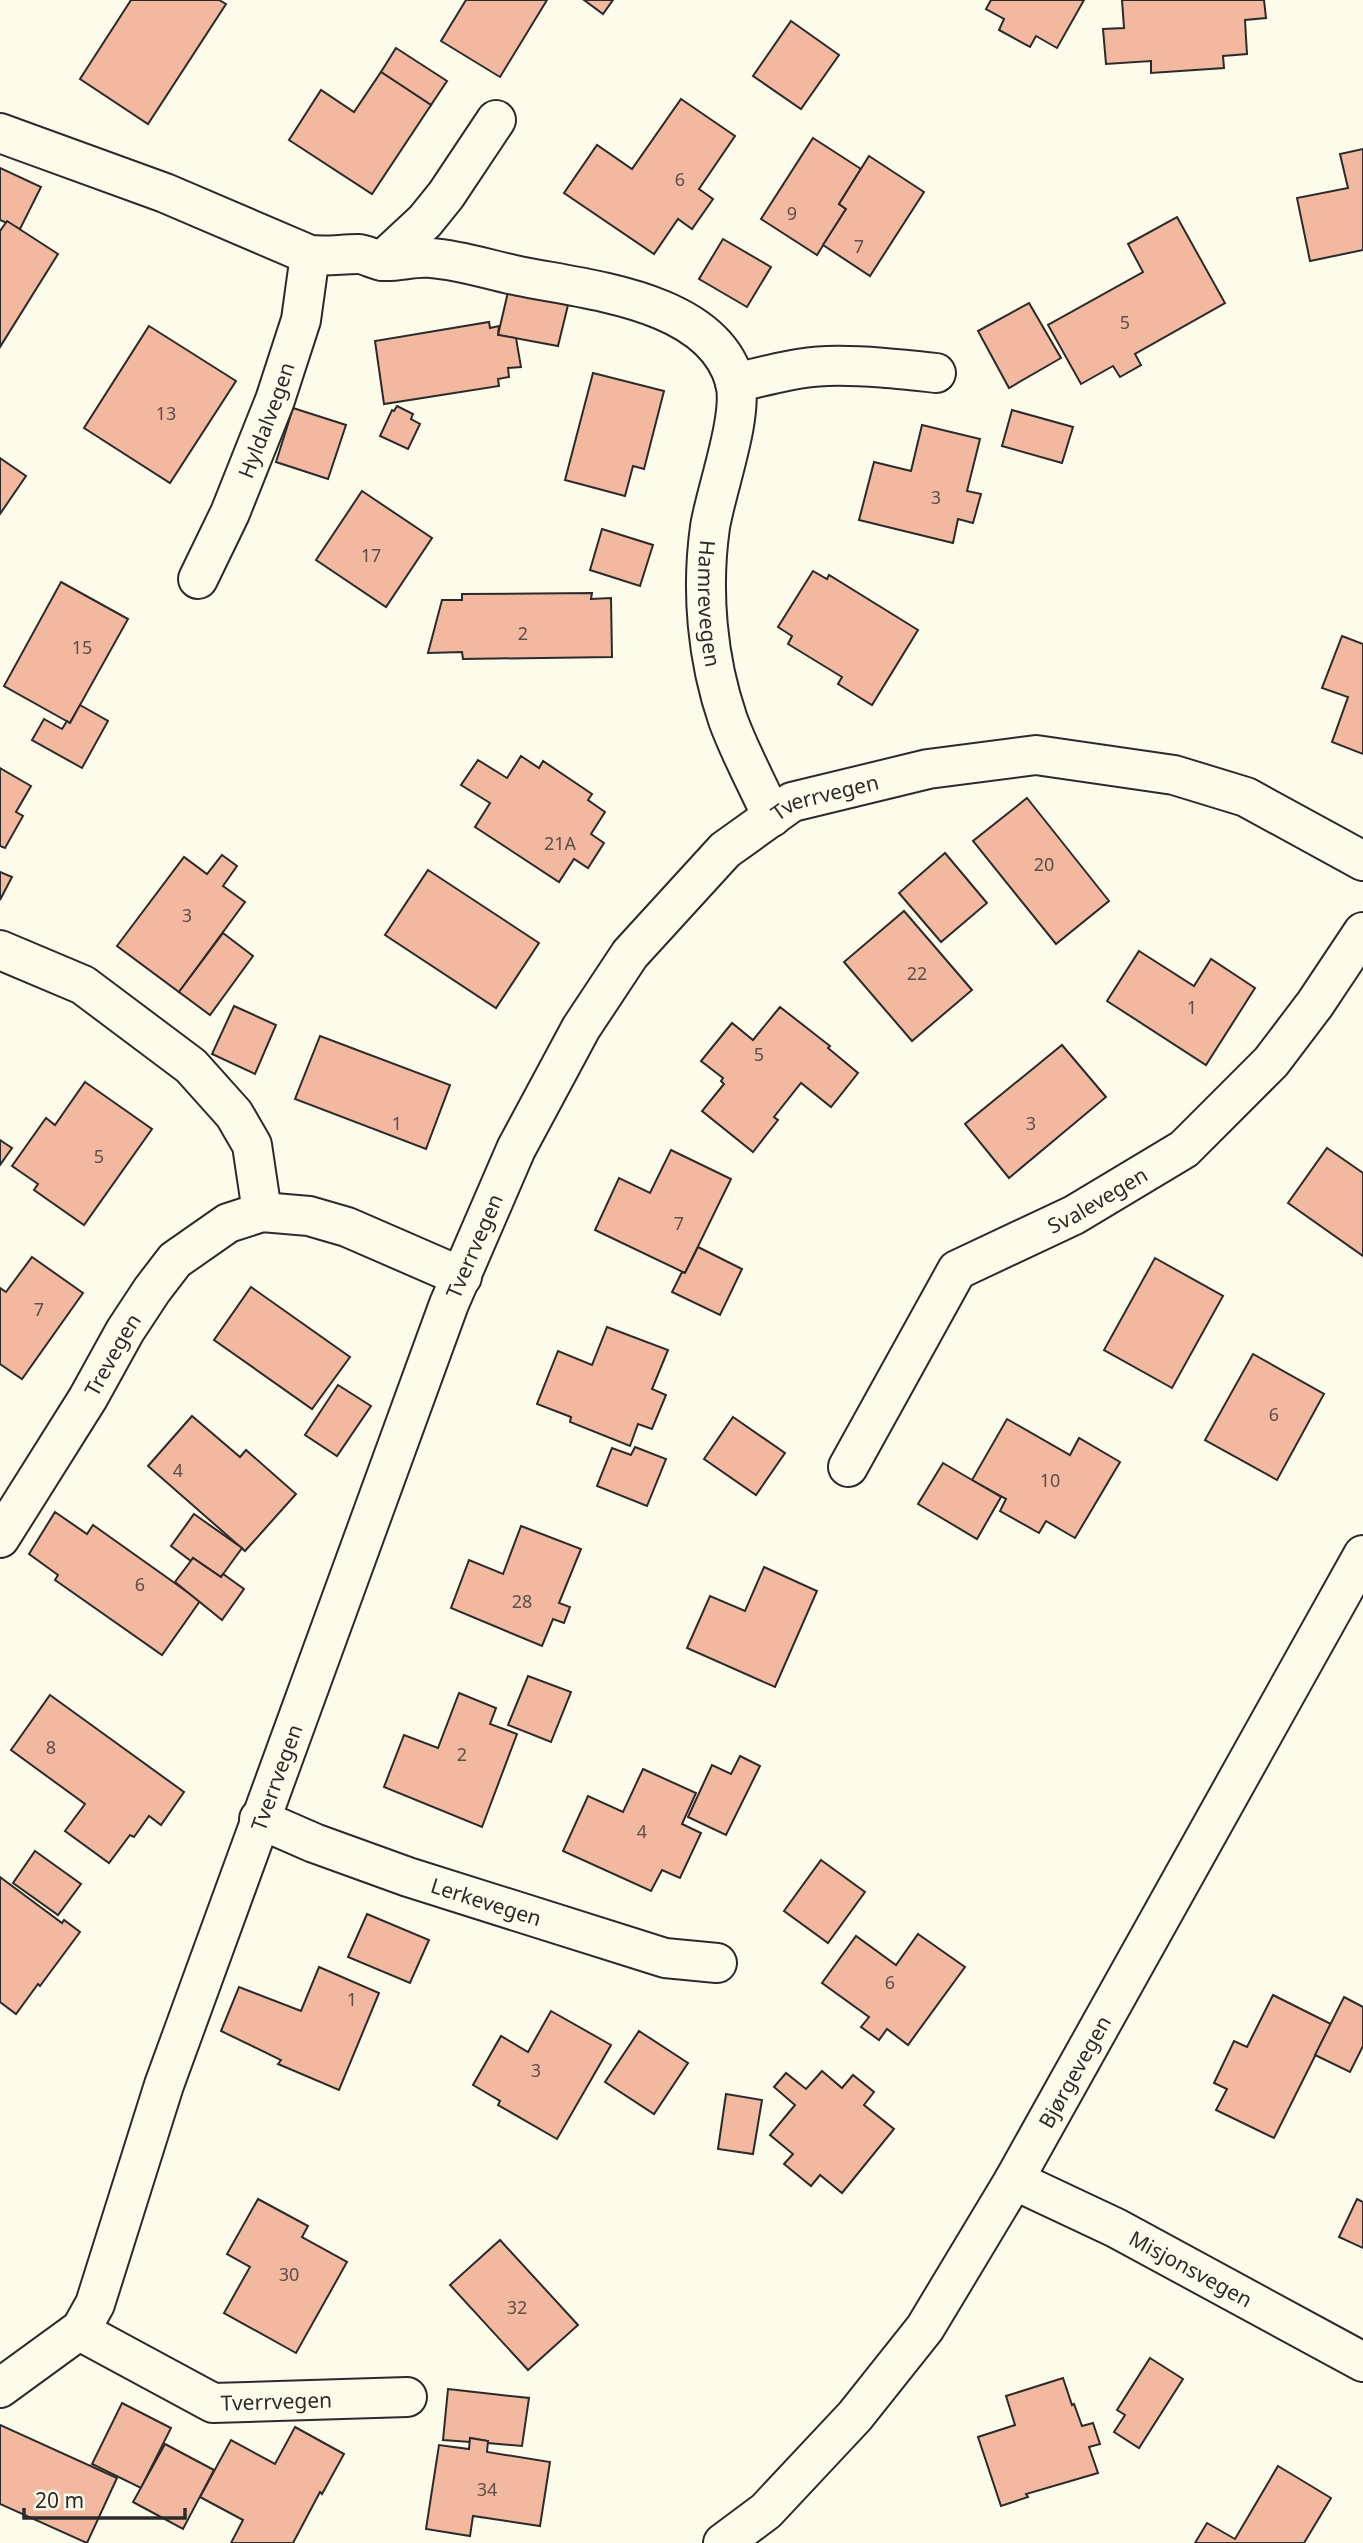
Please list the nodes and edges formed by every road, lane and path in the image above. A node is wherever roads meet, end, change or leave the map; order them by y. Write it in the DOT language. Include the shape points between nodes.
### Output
graph roads {
  1 [pos="496,120"];
  2 [pos="0,133"];
  3 [pos="310,255"];
  4 [pos="382,261"];
  5 [pos="936,373"];
  6 [pos="735,383"];
  7 [pos="198,579"];
  8 [pos="772,817"];
  9 [pos="1363,861"];
  10 [pos="1363,932"];
  11 [pos="0,950"];
  12 [pos="262,1212"];
  13 [pos="462,1277"];
  14 [pos="848,1467"];
  15 [pos="0,1538"];
  16 [pos="1363,1555"];
  17 [pos="259,1819"];
  18 [pos="717,1963"];
  19 [pos="1014,2180"];
  20 [pos="81,2329"];
  21 [pos="1363,2362"];
  22 [pos="0,2388"];
  23 [pos="407,2397"];
  24 [pos="723,2543"];
  1 -- 4 [label="street" via="439,204"];
  2 -- 3 [label="street" via="165,193"];
  3 -- 4 [label="street" via="360,254"];
  3 -- 7 [label="street, Hyldalvegen" via="301,320 275,400"];
  4 -- 6 [label="street, Hamrevegen" via="430,258 625,297 667,311 724,355"];
  5 -- 6 [label="street" via="824,366"];
  6 -- 8 [label="street, Hamrevegen" via="737,410 710,528 705,586 708,637 729,723"];
  8 -- 9 [label="street, Tverrvegen" via="792,802 928,769 1036,755 1174,775 1246,797"];
  8 -- 13 [label="street, Tverrvegen" via="724,850 630,954 581,1028 516,1149"];
  10 -- 14 [label="street, Svalevegen" via="1271,1062 1184,1149 1074,1215 957,1270"];
  11 -- 12 [label="street" via="83,985 191,1066 234,1114 253,1145"];
  12 -- 13 [label="street, Trevegen" via="309,1216 348,1227"];
  12 -- 15 [label="street, Trevegen" via="228,1223 174,1260 125,1331"];
  13 -- 17 [label="street, Tverrvegen"];
  16 -- 19 [label="street, Bjørgevegen"];
  17 -- 18 [label="street, Lerkevegen" via="408,1877 652,1954"];
  17 -- 20 [label="street, Tverrvegen" via="164,2085 95,2304"];
  19 -- 21 [label="street, Misjonsvegen" via="1116,2228"];
  19 -- 24 [label="street, Bjørgevegen" via="925,2328 855,2416 766,2511"];
  20 -- 22 [label="street, Tverrvegen"];
  20 -- 23 [label="street, Tverrvegen" via="213,2403"];
}
